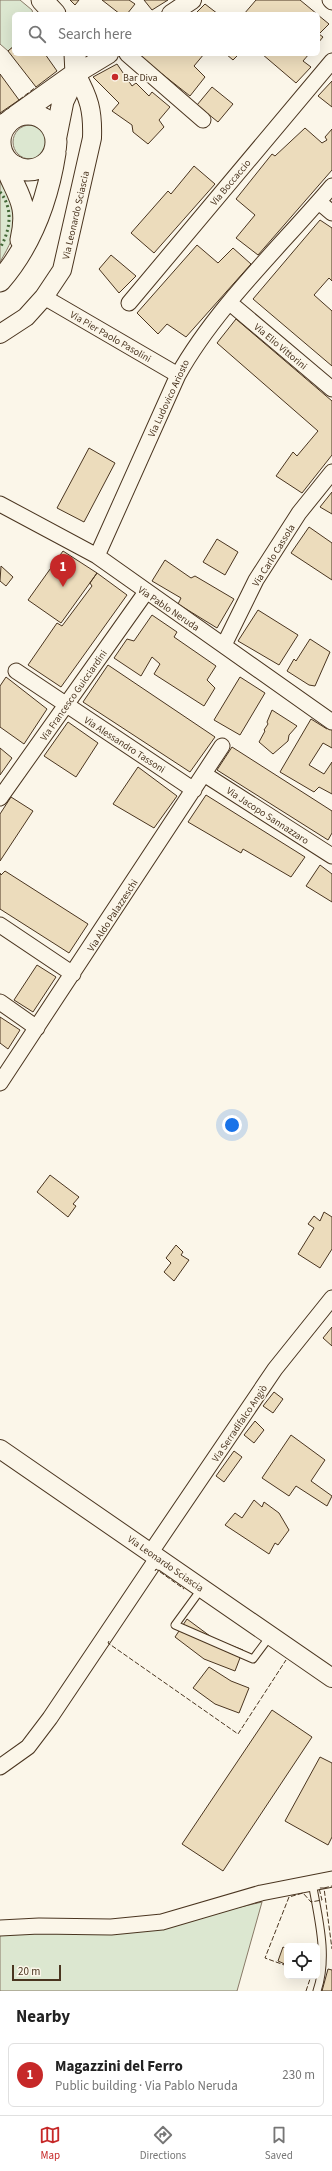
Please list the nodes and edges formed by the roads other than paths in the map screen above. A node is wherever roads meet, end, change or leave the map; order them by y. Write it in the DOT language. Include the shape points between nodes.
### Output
graph roads {
  1 [pos="42,0"];
  2 [pos="192,0"];
  3 [pos="330,0"];
  4 [pos="332,2"];
  5 [pos="53,12"];
  6 [pos="174,12"];
  7 [pos="102,56"];
  8 [pos="129,56"];
  9 [pos="332,61"];
  10 [pos="75,64"];
  11 [pos="203,120"];
  12 [pos="7,123"];
  13 [pos="55,144"];
  14 [pos="5,162"];
  15 [pos="332,186"];
  16 [pos="319,202"];
  17 [pos="332,213"];
  18 [pos="16,258"];
  19 [pos="0,280"];
  20 [pos="44,297"];
  21 [pos="230,302"];
  22 [pos="129,303"];
  23 [pos="0,334"];
  24 [pos="178,375"];
  25 [pos="332,389"];
  26 [pos="332,472"];
  27 [pos="0,504"];
  28 [pos="97,556"];
  29 [pos="146,592"];
  30 [pos="224,645"];
  31 [pos="16,671"];
  32 [pos="66,706"];
  33 [pos="332,722"];
  34 [pos="222,746"];
  35 [pos="204,774"];
  36 [pos="194,790"];
  37 [pos="0,798"];
  38 [pos="332,856"];
  39 [pos="0,925"];
  40 [pos="73,974"];
  41 [pos="0,1002"];
  42 [pos="37,1028"];
  43 [pos="0,1083"];
  44 [pos="332,1298"];
  45 [pos="0,1449"];
  46 [pos="154,1554"];
  47 [pos="203,1588"];
  48 [pos="271,1635"];
  49 [pos="332,1678"];
  50 [pos="0,1767"];
  51 [pos="332,1879"];
  52 [pos="312,1882"];
  53 [pos="0,1928"];
  54 [pos="317,1991"];
  1 -- 5 [label="main road"];
  2 -- 6 [label="street"];
  3 -- 4 [label="street"];
  7 -- 10 [label="street"];
  8 -- 11 [label="street"];
  9 -- 22 [label="street, Via Boccaccio"];
  10 -- 12 [label="main road"];
  10 -- 13 [label="main road"];
  10 -- 20 [label="street, Via Leonardo Sciascia" via="89,98 93,117 92,138 62,270"];
  12 -- 13 [label="main road" via="31,113 40,116 53,128"];
  12 -- 14 [label="main road" via="0,137"];
  13 -- 14 [label="main road" via="43,166 34,170 24,170"];
  13 -- 18 [label="main road" via="51,179 43,207"];
  14 -- 18 [label="main road" via="24,208 25,222"];
  15 -- 16 [label="street, Via Ludovico Ariosto"];
  16 -- 17 [label="street"];
  16 -- 21 [label="street, Via Ludovico Ariosto"];
  18 -- 19 [label="main road"];
  20 -- 23 [label="street, Via Leonardo Sciascia" via="26,317"];
  20 -- 24 [label="street, Via Pier Paolo Pasolini"];
  21 -- 24 [label="street, Via Ludovico Ariosto" via="195,345"];
  21 -- 25 [label="street, Via Elio Vittorini"];
  24 -- 28 [label="street, Via Ludovico Ariosto"];
  26 -- 30 [label="street, Via Carlo Cassola" via="299,513 256,580"];
  27 -- 28 [label="street, Via Pablo Neruda"];
  28 -- 29 [label="street, Via Pablo Neruda"];
  29 -- 30 [label="street, Via Pablo Neruda"];
  29 -- 32 [label="street, Via Francesco Guicciardini"];
  30 -- 33 [label="street, Via Pablo Neruda"];
  31 -- 32 [label="street, Via Alessandro Tassoni"];
  32 -- 36 [label="street, Via Alessandro Tassoni"];
  32 -- 37 [label="street, Via Francesco Guicciardini"];
  34 -- 35 [label="street, Via Aldo Palazzeschi"];
  35 -- 36 [label="street, Via Aldo Palazzeschi"];
  35 -- 38 [label="street, Via Jacopo Sannazzaro"];
  36 -- 40 [label="street, Via Aldo Palazzeschi"];
  39 -- 40 [label="street"];
  40 -- 42 [label="street, Via Aldo Palazzeschi"];
  41 -- 42 [label="street"];
  42 -- 43 [label="street, Via Aldo Palazzeschi"];
  44 -- 46 [label="street, Via Serradifalco Angiò" via="275,1370"];
  45 -- 46 [label="street, Via Leonardo Sciascia"];
  46 -- 47 [label="street, Via Leonardo Sciascia"];
  46 -- 50 [label="street, Via Serradifalco Angiò" via="50,1718 28,1747"];
  47 -- 48 [label="street, Via Leonardo Sciascia"];
  47 -- 48 [label="lane" via="175,1625 253,1659"];
  48 -- 49 [label="street, Via Leonardo Sciascia"];
  51 -- 52 [label="street"];
  52 -- 53 [label="street" via="261,1893 162,1922 111,1927"];
  52 -- 54 [label="lane" via="323,1954"];
}
